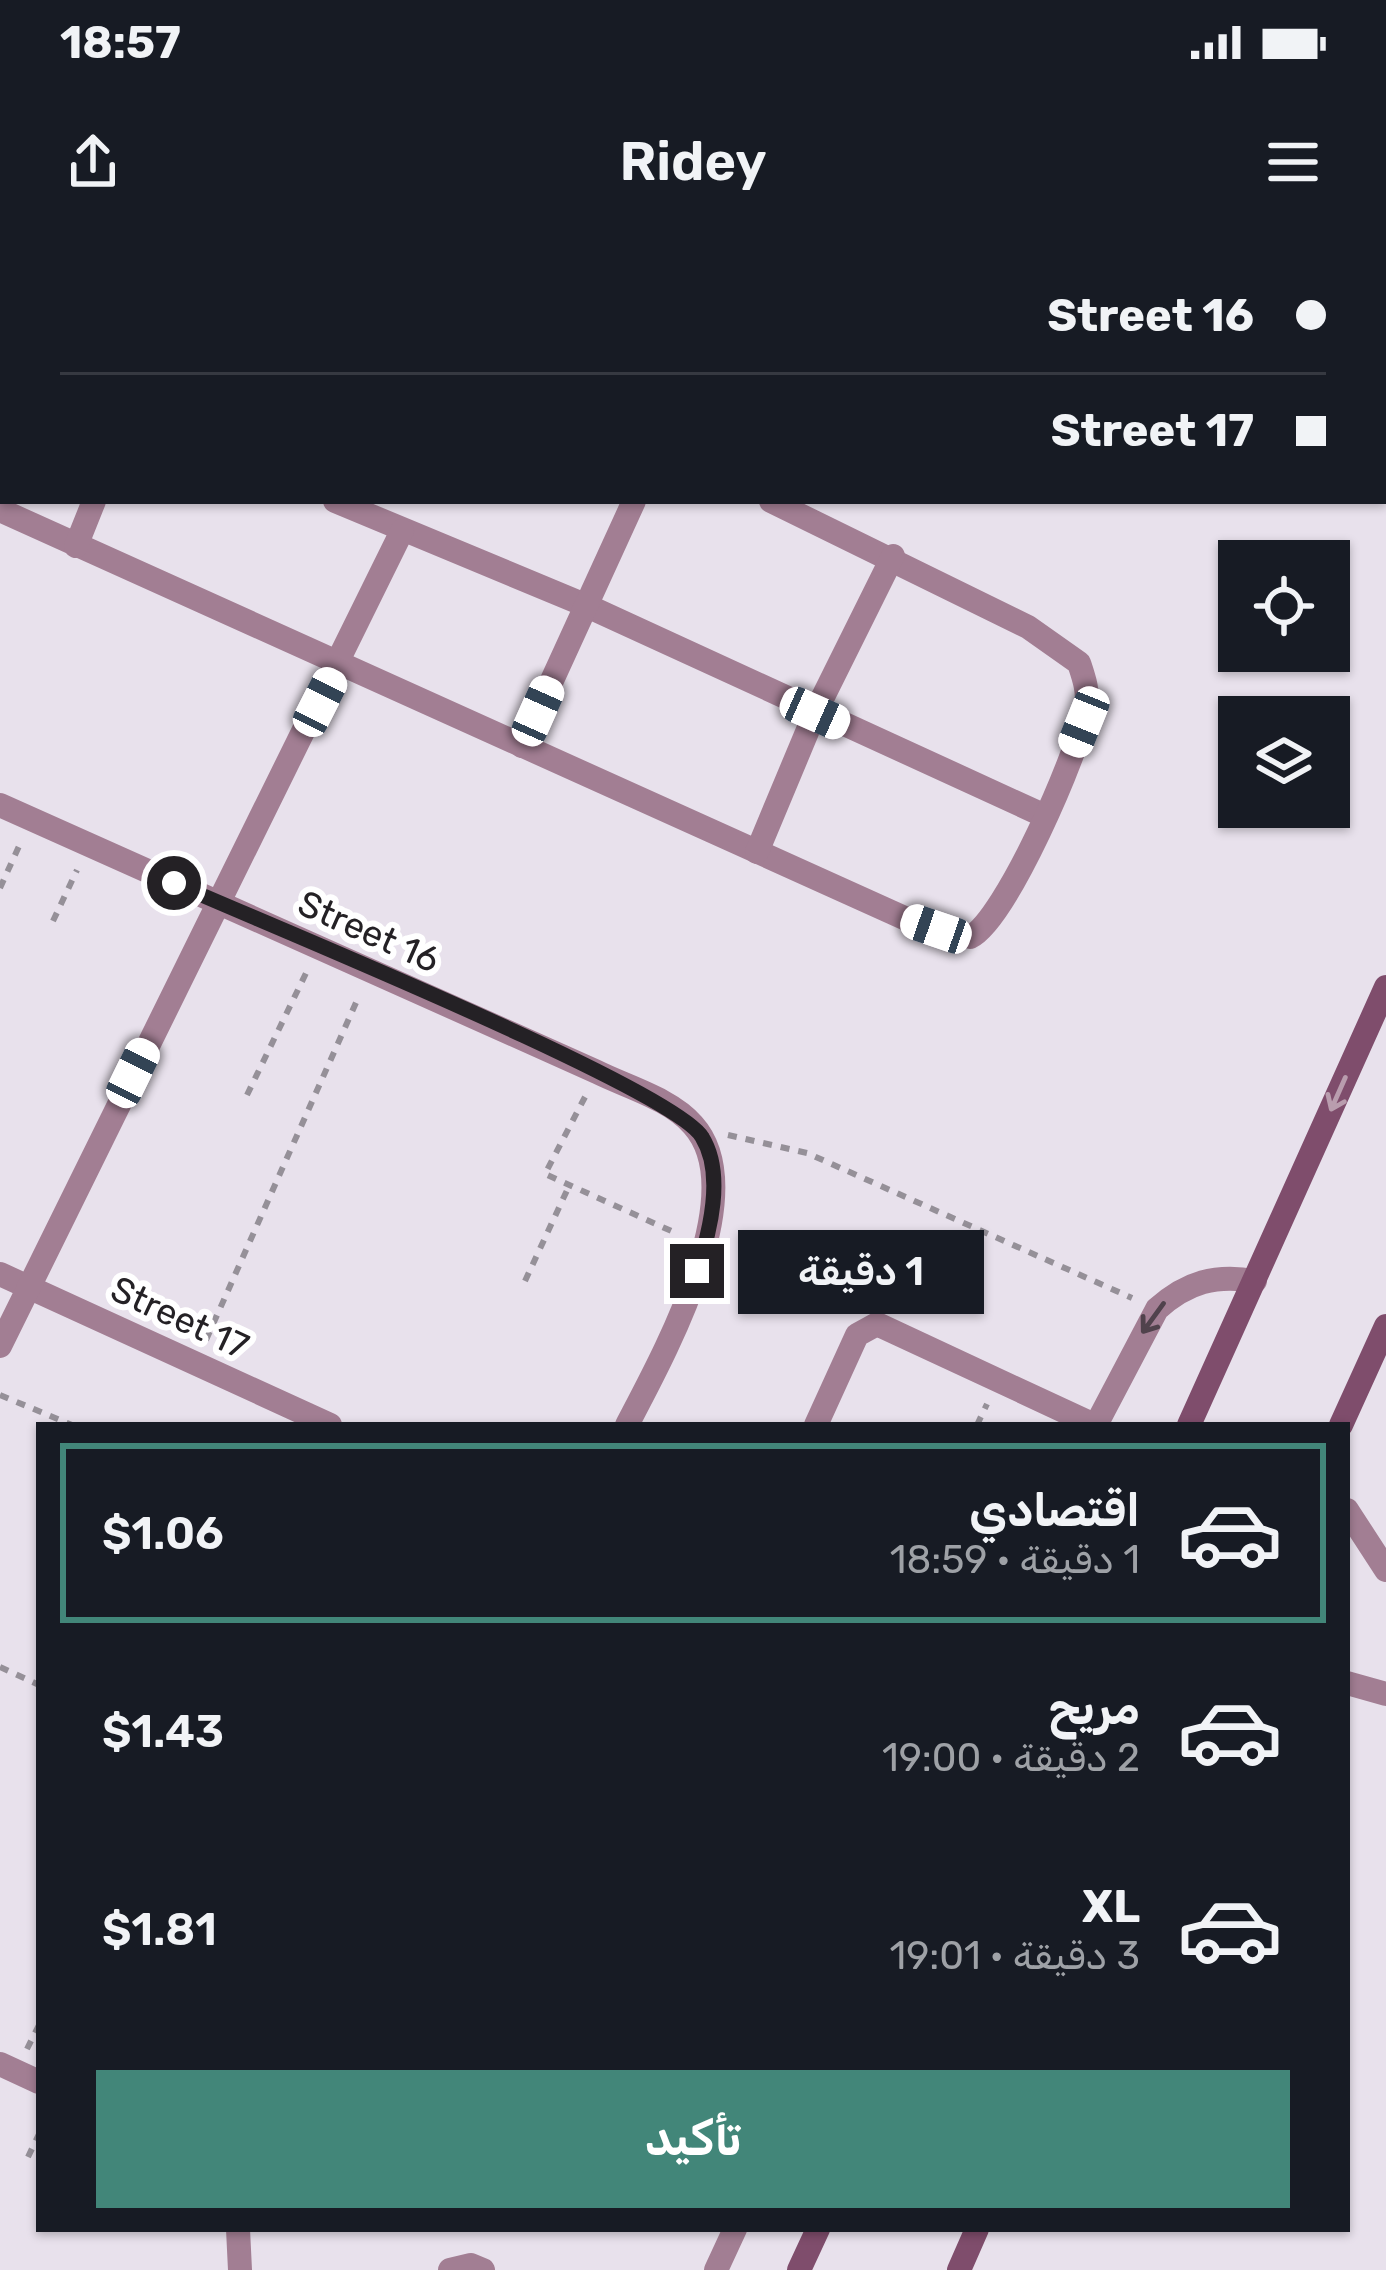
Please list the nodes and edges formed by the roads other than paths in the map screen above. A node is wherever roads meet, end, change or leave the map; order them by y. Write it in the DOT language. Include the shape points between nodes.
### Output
graph roads {
  1 [pos="93,504"];
  2 [pos="342,504"];
  3 [pos="633,504"];
  4 [pos="778,504"];
  5 [pos="0,510"];
  6 [pos="402,531"];
  7 [pos="76,546"];
  8 [pos="893,556"];
  9 [pos="585,605"];
  10 [pos="340,662"];
  11 [pos="815,713"];
  12 [pos="522,746"];
  13 [pos="0,805"];
  14 [pos="1046,816"];
  15 [pos="757,852"];
  16 [pos="217,902"];
  17 [pos="1386,987"];
  18 [pos="0,1274"];
  19 [pos="1255,1281"];
  20 [pos="27,1286"];
  21 [pos="1386,1326"];
  22 [pos="0,1346"];
  23 [pos="323,1422"];
  24 [pos="628,1422"];
  25 [pos="818,1422"];
  26 [pos="1089,1422"];
  27 [pos="1097,1422"];
  28 [pos="1190,1422"];
  29 [pos="1342,1422"];
  30 [pos="1350,1515"];
  31 [pos="1386,1570"];
  32 [pos="1350,1684"];
  33 [pos="1386,1694"];
  34 [pos="0,2064"];
  35 [pos="36,2081"];
  36 [pos="238,2232"];
  37 [pos="734,2232"];
  38 [pos="817,2232"];
  39 [pos="976,2232"];
  40 [pos="240,2270"];
  41 [pos="450,2270"];
  42 [pos="483,2270"];
  43 [pos="716,2270"];
  44 [pos="800,2270"];
  45 [pos="959,2270"];
  1 -- 7 [label="street"];
  2 -- 6 [label="street"];
  3 -- 9 [label="street"];
  4 -- 8 [label="street"];
  5 -- 7 [label="street"];
  6 -- 9 [label="street"];
  6 -- 10 [label="street"];
  7 -- 10 [label="street"];
  8 -- 11 [label="street"];
  8 -- 14 [label="street" via="1028,627 1078,663 1088,700 1084,722"];
  9 -- 11 [label="street"];
  9 -- 12 [label="street"];
  10 -- 12 [label="street"];
  10 -- 16 [label="street"];
  11 -- 14 [label="street"];
  11 -- 15 [label="street"];
  12 -- 15 [label="street"];
  13 -- 16 [label="street, Street 16"];
  14 -- 15 [label="street" via="992,921 970,937 911,920"];
  16 -- 20 [label="street"];
  16 -- 24 [label="street, Street 16" via="597,1072 675,1110 701,1134 712,1184 705,1246"];
  17 -- 19 [label="street, one-way"];
  18 -- 20 [label="street, Street 17"];
  19 -- 27 [label="street, one-way" via="1212,1279 1157,1309"];
  19 -- 28 [label="street"];
  20 -- 22 [label="street"];
  20 -- 23 [label="street, Street 17"];
  21 -- 29 [label="street"];
  25 -- 26 [label="street" via="857,1335 877,1324"];
  30 -- 31 [label="street"];
  32 -- 33 [label="street"];
  34 -- 35 [label="street"];
  36 -- 40 [label="street"];
  37 -- 43 [label="street"];
  38 -- 44 [label="street"];
  39 -- 45 [label="street"];
  41 -- 42 [label="street"];
}
